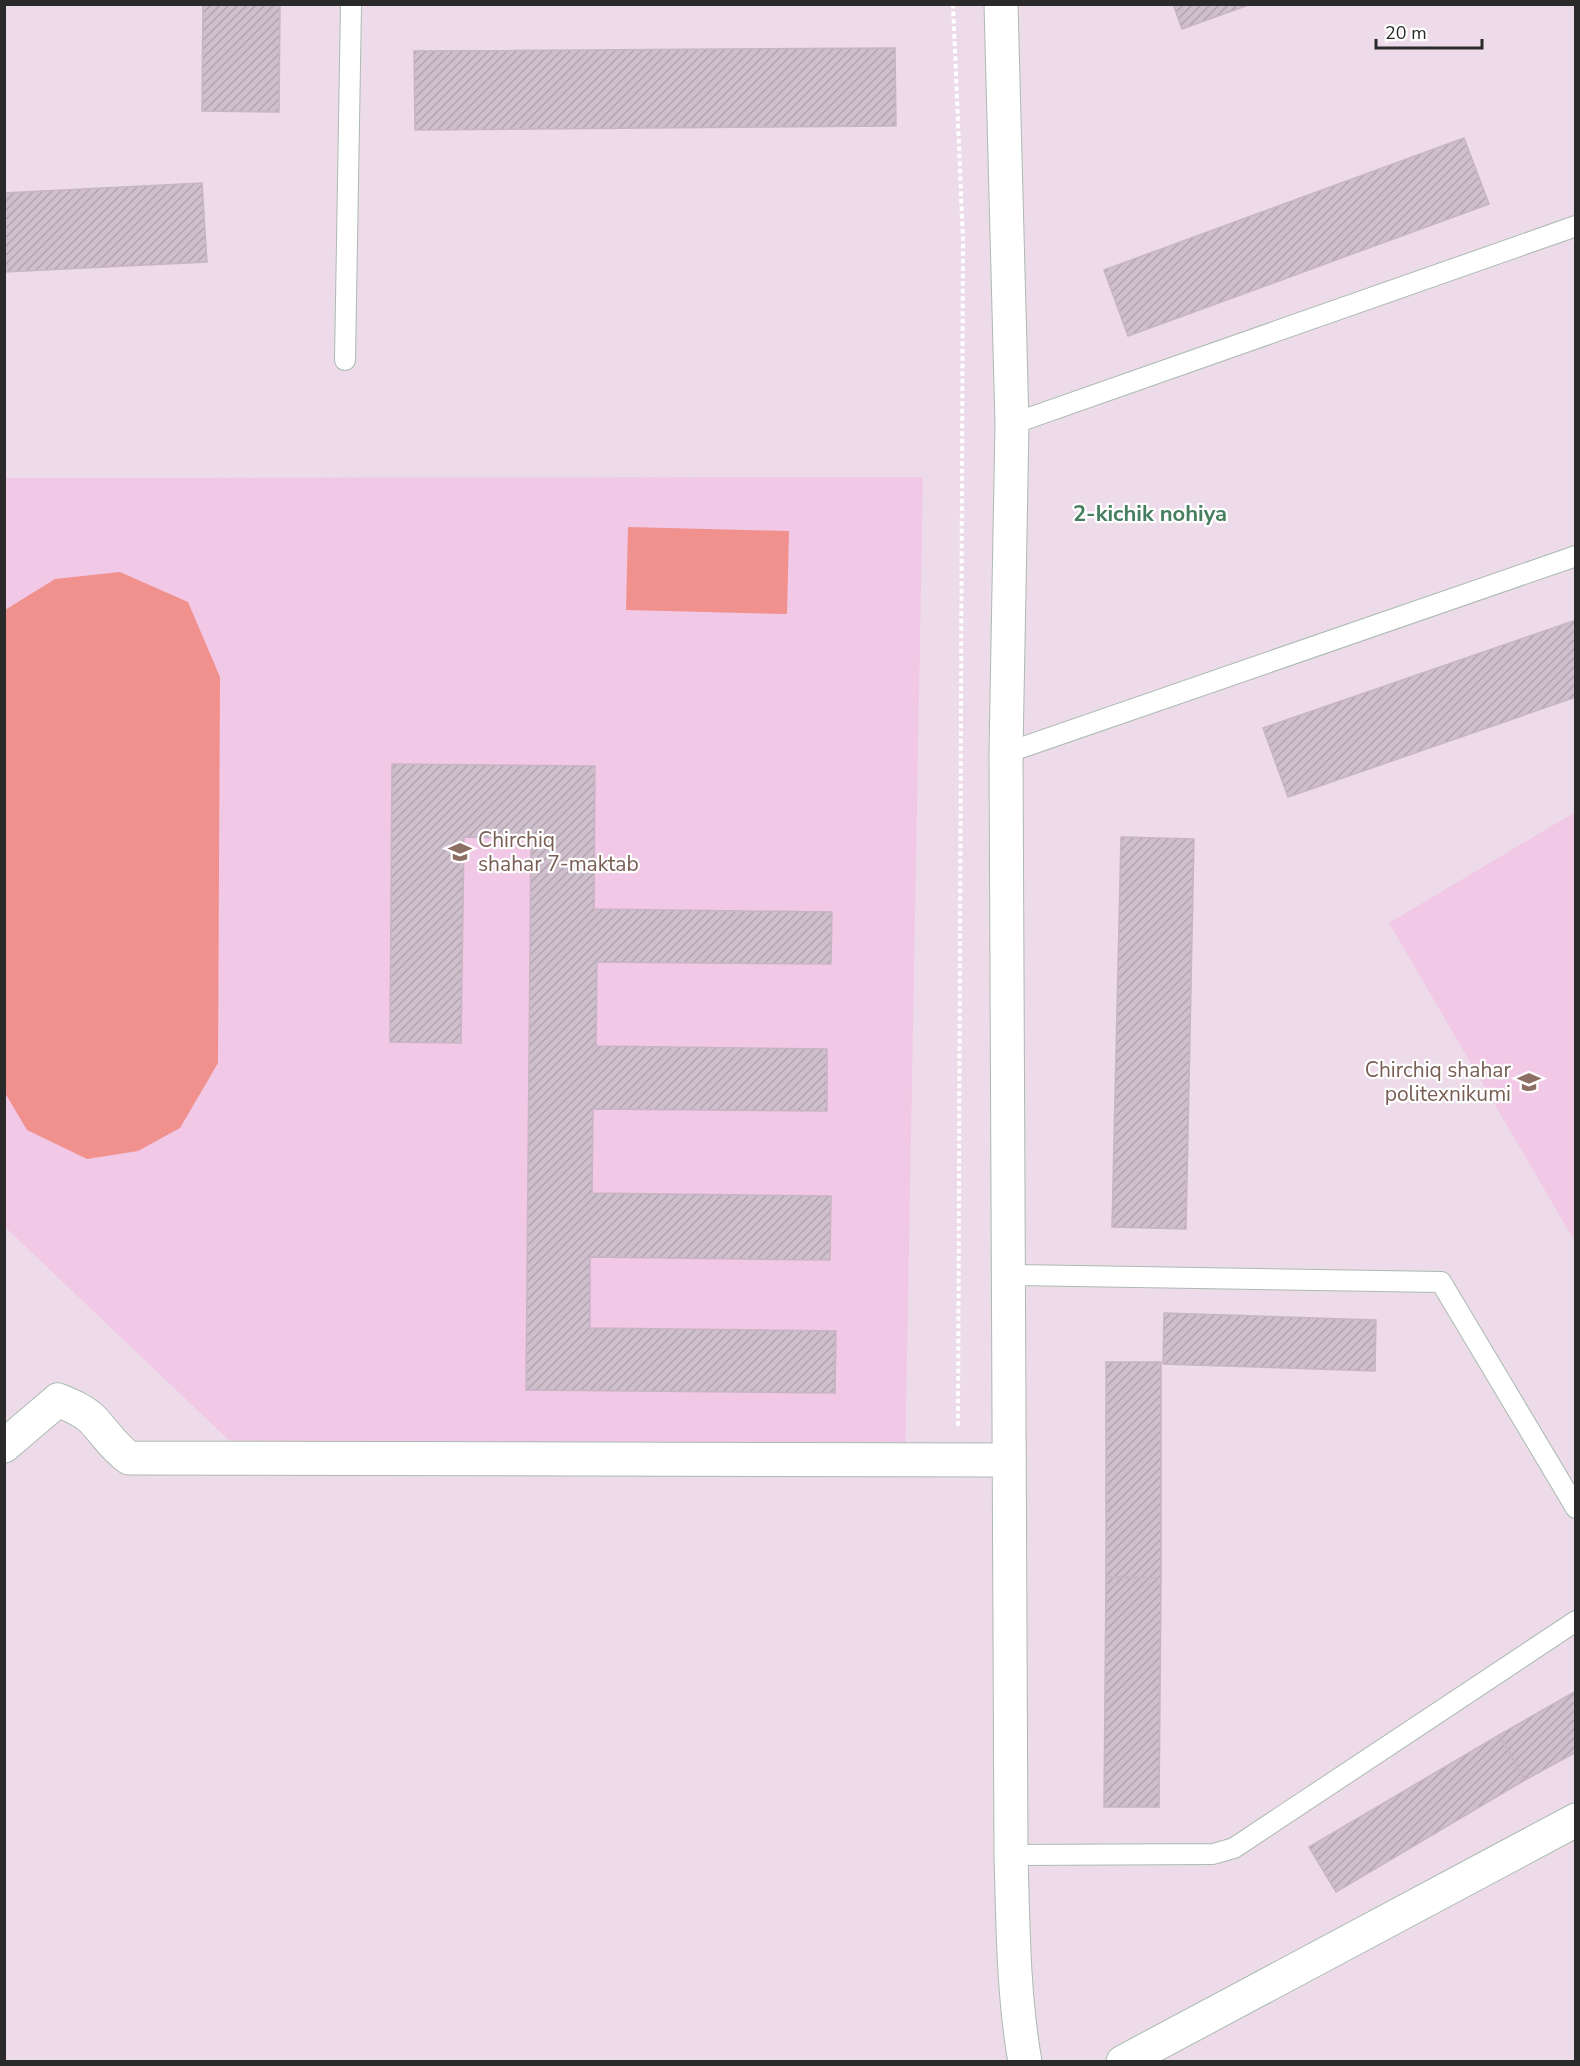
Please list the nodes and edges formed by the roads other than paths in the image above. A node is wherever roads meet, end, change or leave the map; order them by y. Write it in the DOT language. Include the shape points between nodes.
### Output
graph roads {
  1 [pos="351,4"];
  2 [pos="1001,4"];
  3 [pos="1575,226"];
  4 [pos="345,360"];
  5 [pos="1012,424"];
  6 [pos="1575,556"];
  7 [pos="1006,753"];
  8 [pos="1009,1275"];
  9 [pos="4,1446"];
  10 [pos="1009,1460"];
  11 [pos="1575,1509"];
  12 [pos="1575,1621"];
  13 [pos="1575,1820"];
  14 [pos="1011,1855"];
  15 [pos="1025,2061"];
  16 [pos="1123,2061"];
  1 -- 4 [label="lane"];
  2 -- 5 [label="street"];
  3 -- 5 [label="lane"];
  5 -- 7 [label="street"];
  6 -- 7 [label="lane"];
  7 -- 8 [label="street"];
  8 -- 10 [label="street"];
  8 -- 11 [label="lane" via="1441,1282"];
  9 -- 10 [label="street" via="58,1400 92,1419 116,1449 129,1458"];
  10 -- 14 [label="street"];
  12 -- 14 [label="lane" via="1234,1848 1213,1854"];
  13 -- 16 [label="street"];
  14 -- 15 [label="street" via="1013,1956"];
}
